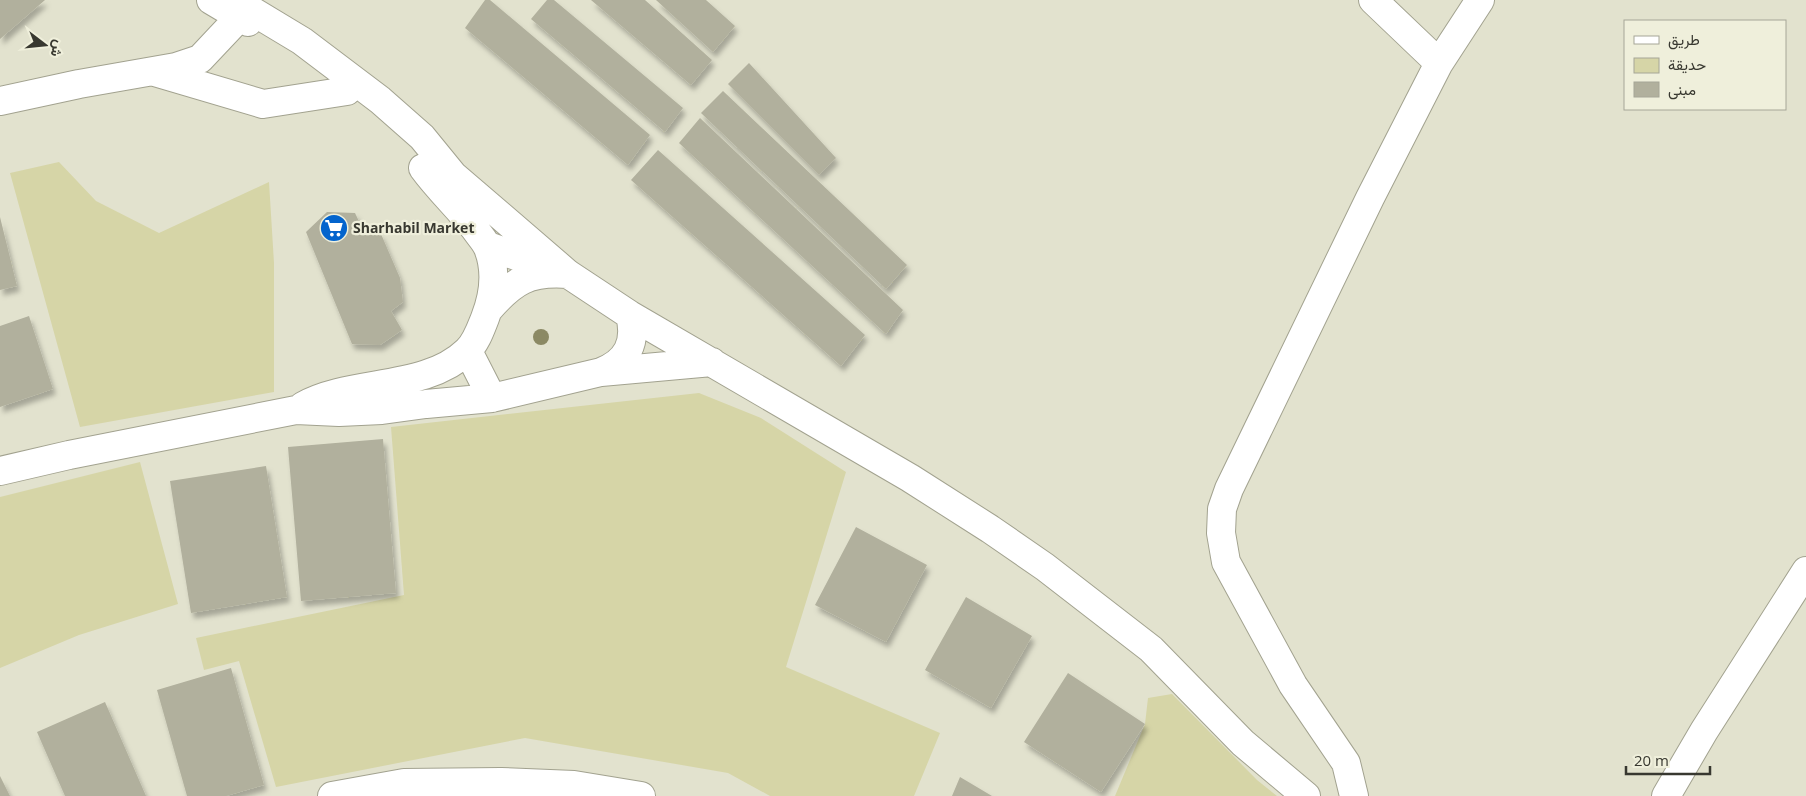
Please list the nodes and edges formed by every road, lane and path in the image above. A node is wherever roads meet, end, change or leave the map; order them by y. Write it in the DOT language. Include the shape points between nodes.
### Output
graph roads {
  1 [pos="211,0"];
  2 [pos="1373,0"];
  3 [pos="1480,0"];
  4 [pos="241,8"];
  5 [pos="1438,63"];
  6 [pos="151,71"];
  7 [pos="347,91"];
  8 [pos="0,101"];
  9 [pos="417,145"];
  10 [pos="488,246"];
  11 [pos="568,274"];
  12 [pos="488,310"];
  13 [pos="630,315"];
  14 [pos="468,350"];
  15 [pos="712,362"];
  16 [pos="601,372"];
  17 [pos="492,398"];
  18 [pos="296,410"];
  19 [pos="0,471"];
  20 [pos="1806,571"];
  21 [pos="332,796"];
  22 [pos="641,796"];
  23 [pos="1306,796"];
  24 [pos="1354,796"];
  25 [pos="1666,796"];
  1 -- 4 [label="street"];
  2 -- 5 [label="street"];
  3 -- 5 [label="street"];
  4 -- 6 [label="street" via="200,59 176,68"];
  4 -- 7 [label="street"];
  4 -- 9 [label="street" via="302,42 342,70 380,100"];
  5 -- 24 [label="street" via="1222,509 1221,533 1226,562 1294,685 1346,763"];
  6 -- 7 [label="street" via="263,104"];
  6 -- 8 [label="street"];
  7 -- 9 [label="street" via="397,134"];
  9 -- 10 [label="street" via="427,174"];
  9 -- 11 [label="street"];
  10 -- 11 [label="street"];
  10 -- 12 [label="street" via="494,288"];
  11 -- 12 [label="street" via="531,276 514,284"];
  11 -- 13 [label="street"];
  12 -- 14 [label="street"];
  13 -- 15 [label="street"];
  13 -- 16 [label="street" via="633,327 628,350 612,368"];
  14 -- 17 [label="street"];
  14 -- 18 [label="street" via="449,364 426,373 323,397"];
  15 -- 16 [label="street"];
  15 -- 23 [label="street" via="910,478 1045,567 1151,649 1243,743"];
  16 -- 17 [label="street"];
  17 -- 18 [label="street" via="382,410"];
  18 -- 19 [label="street"];
  20 -- 25 [label="street"];
  21 -- 22 [label="street" via="404,783 502,782 574,786"];
}
